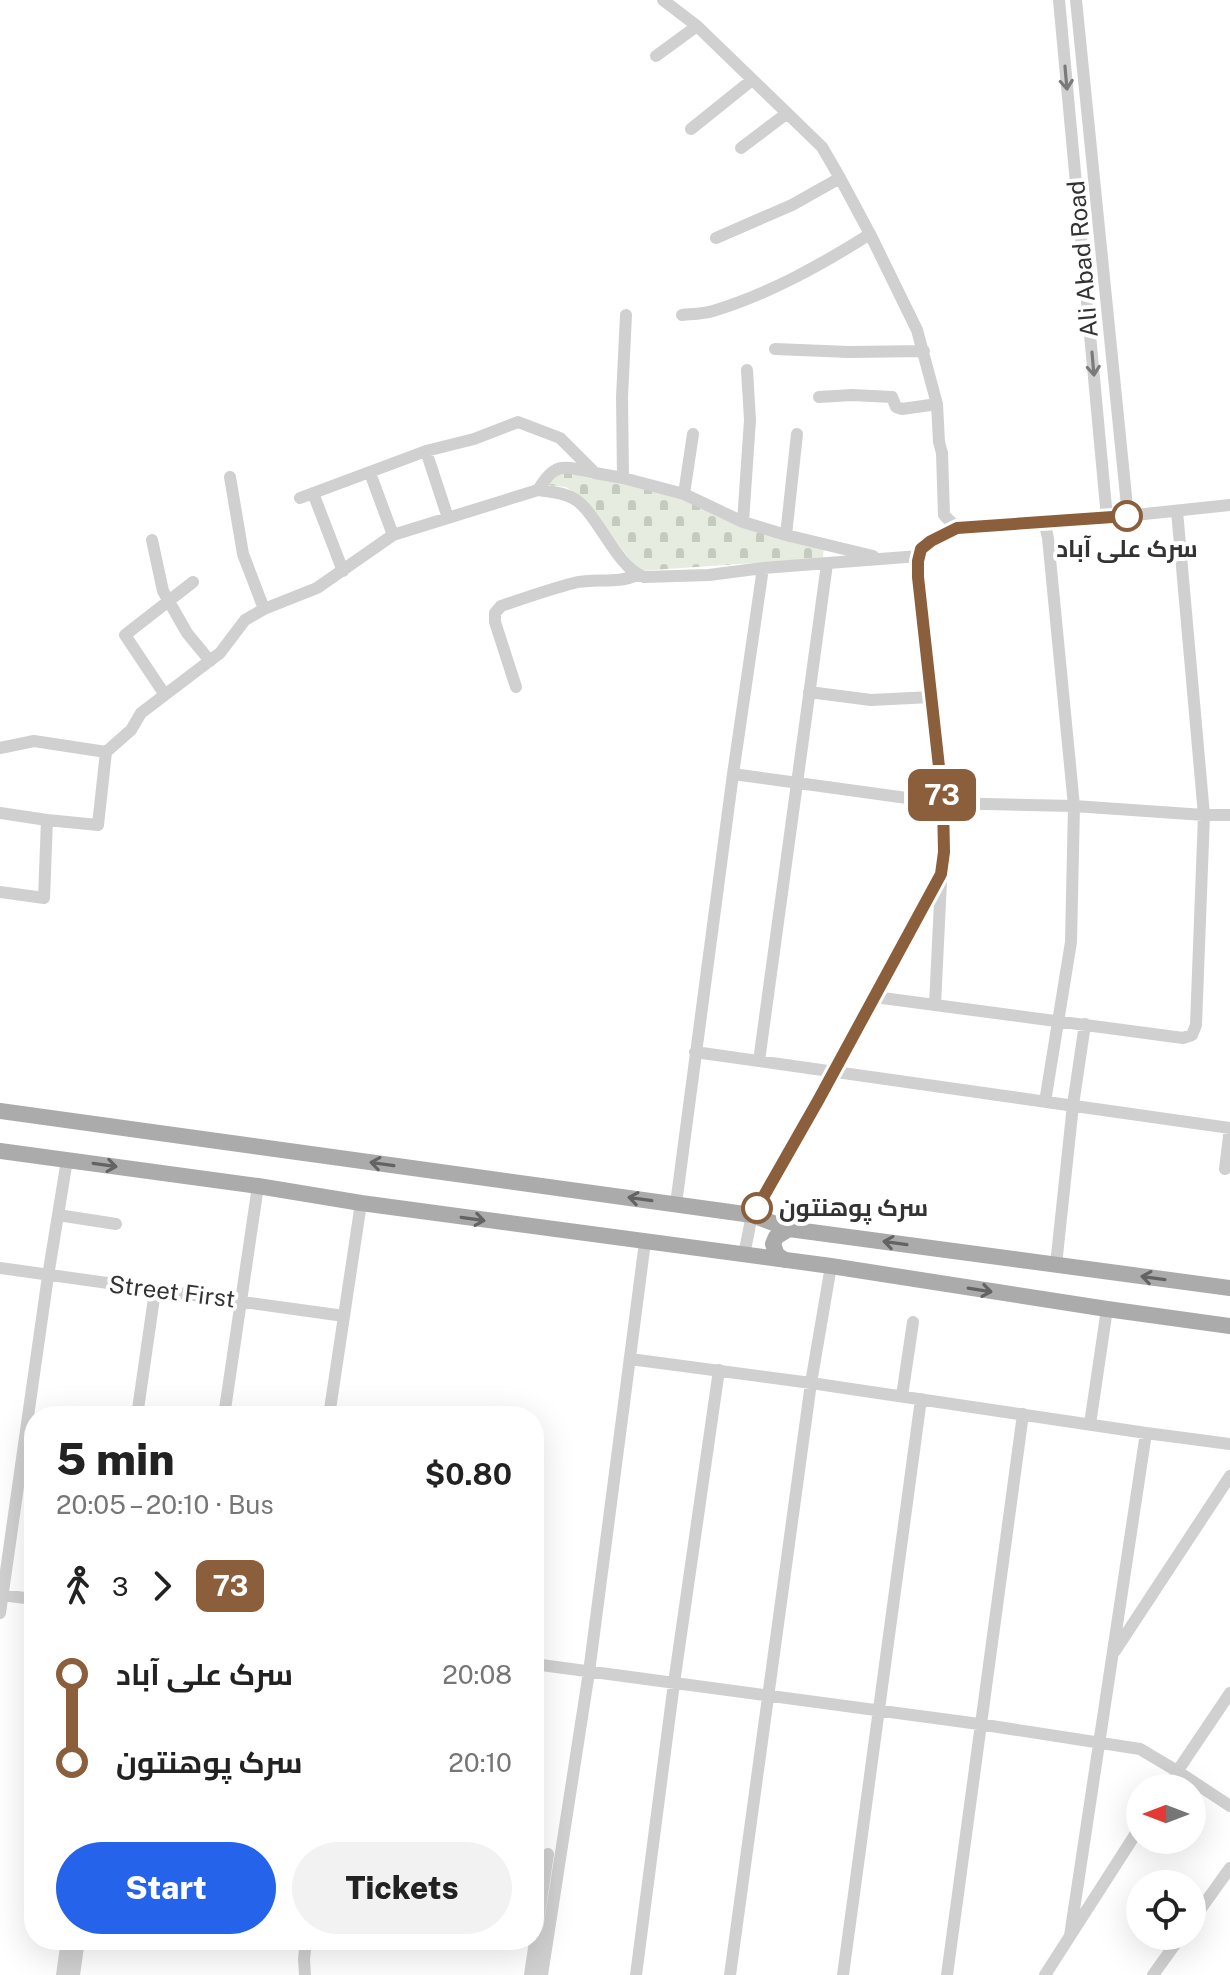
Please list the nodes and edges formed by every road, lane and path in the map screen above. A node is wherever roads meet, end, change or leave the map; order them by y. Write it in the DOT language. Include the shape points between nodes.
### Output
graph roads {
  1 [pos="663,0"];
  2 [pos="1059,0"];
  3 [pos="1076,0"];
  4 [pos="697,26"];
  5 [pos="656,56"];
  6 [pos="752,80"];
  7 [pos="786,114"];
  8 [pos="691,129"];
  9 [pos="741,148"];
  10 [pos="840,178"];
  11 [pos="1094,193"];
  12 [pos="1077,195"];
  13 [pos="870,234"];
  14 [pos="716,238"];
  15 [pos="626,315"];
  16 [pos="682,315"];
  17 [pos="775,349"];
  18 [pos="924,351"];
  19 [pos="747,370"];
  20 [pos="819,397"];
  21 [pos="937,404"];
  22 [pos="693,434"];
  23 [pos="797,434"];
  24 [pos="426,451"];
  25 [pos="370,473"];
  26 [pos="595,473"];
  27 [pos="230,477"];
  28 [pos="623,478"];
  29 [pos="538,490"];
  30 [pos="313,493"];
  31 [pos="684,494"];
  32 [pos="300,498"];
  33 [pos="1230,505"];
  34 [pos="1177,511"];
  35 [pos="1128,516"];
  36 [pos="448,518"];
  37 [pos="1107,518"];
  38 [pos="1044,521"];
  39 [pos="743,522"];
  40 [pos="957,528"];
  41 [pos="393,535"];
  42 [pos="786,535"];
  43 [pos="152,540"];
  44 [pos="919,556"];
  45 [pos="884,559"];
  46 [pos="827,564"];
  47 [pos="763,568"];
  48 [pos="343,571"];
  49 [pos="632,577"];
  50 [pos="193,582"];
  51 [pos="169,602"];
  52 [pos="264,609"];
  53 [pos="210,661"];
  54 [pos="516,687"];
  55 [pos="809,692"];
  56 [pos="165,695"];
  57 [pos="931,697"];
  58 [pos="0,748"];
  59 [pos="106,752"];
  60 [pos="733,774"];
  61 [pos="798,783"];
  62 [pos="943,803"];
  63 [pos="1074,806"];
  64 [pos="0,813"];
  65 [pos="1204,815"];
  66 [pos="1230,815"];
  67 [pos="47,820"];
  68 [pos="941,874"];
  69 [pos="0,892"];
  70 [pos="875,997"];
  71 [pos="935,1005"];
  72 [pos="1057,1021"];
  73 [pos="1085,1024"];
  74 [pos="695,1052"];
  75 [pos="759,1061"];
  76 [pos="833,1071"];
  77 [pos="1045,1102"];
  78 [pos="1073,1105"];
  79 [pos="0,1111"];
  80 [pos="1230,1128"];
  81 [pos="0,1151"];
  82 [pos="67,1160"];
  83 [pos="1225,1169"];
  84 [pos="258,1186"];
  85 [pos="361,1203"];
  86 [pos="676,1204"];
  87 [pos="58,1215"];
  88 [pos="752,1215"];
  89 [pos="116,1224"];
  90 [pos="789,1229"];
  91 [pos="645,1242"];
  92 [pos="744,1255"];
  93 [pos="785,1260"];
  94 [pos="1056,1265"];
  95 [pos="831,1266"];
  96 [pos="0,1268"];
  97 [pos="48,1276"];
  98 [pos="1230,1288"];
  99 [pos="155,1291"];
  100 [pos="240,1300"];
  101 [pos="1107,1309"];
  102 [pos="344,1316"];
  103 [pos="913,1322"];
  104 [pos="1230,1326"];
  105 [pos="630,1359"];
  106 [pos="719,1370"];
  107 [pos="811,1383"];
  108 [pos="902,1396"];
  109 [pos="921,1399"];
  110 [pos="29,1406"];
  111 [pos="138,1406"];
  112 [pos="225,1406"];
  113 [pos="330,1406"];
  114 [pos="1023,1414"];
  115 [pos="1090,1424"];
  116 [pos="1146,1433"];
  117 [pos="24,1439"];
  118 [pos="1230,1444"];
  119 [pos="1230,1476"];
  120 [pos="1,1595"];
  121 [pos="24,1598"];
  122 [pos="0,1613"];
  123 [pos="1113,1654"];
  124 [pos="544,1665"];
  125 [pos="589,1672"];
  126 [pos="674,1683"];
  127 [pos="1230,1693"];
  128 [pos="768,1696"];
  129 [pos="879,1711"];
  130 [pos="979,1724"];
  131 [pos="1098,1742"];
  132 [pos="1177,1771"];
  133 [pos="1175,1774"];
  134 [pos="1230,1806"];
  135 [pos="1126,1849"];
  136 [pos="544,1853"];
  137 [pos="554,1854"];
  138 [pos="546,1867"];
  139 [pos="1230,1868"];
  140 [pos="1206,1901"];
  141 [pos="544,1921"];
  142 [pos="1070,1936"];
  143 [pos="66,1950"];
  144 [pos="78,1950"];
  145 [pos="305,1950"];
  146 [pos="534,1950"];
  147 [pos="543,1950"];
  148 [pos="1171,1950"];
  149 [pos="62,1975"];
  150 [pos="74,1975"];
  151 [pos="305,1975"];
  152 [pos="530,1975"];
  153 [pos="542,1975"];
  154 [pos="636,1975"];
  155 [pos="730,1975"];
  156 [pos="843,1975"];
  157 [pos="947,1975"];
  158 [pos="1045,1975"];
  159 [pos="1153,1975"];
  1 -- 4 [label="street"];
  2 -- 12 [label="street, Ali Abad Road, one-way"];
  3 -- 11 [label="street, Ali Abad Road"];
  4 -- 5 [label="street"];
  4 -- 6 [label="street"];
  6 -- 7 [label="street"];
  6 -- 8 [label="street"];
  7 -- 9 [label="street"];
  7 -- 10 [label="street" via="822,147"];
  10 -- 13 [label="street"];
  10 -- 14 [label="street"];
  11 -- 12 [label="street"];
  11 -- 35 [label="street, Ali Abad Road"];
  12 -- 37 [label="street, Ali Abad Road, one-way"];
  13 -- 16 [label="street" via="813,269 759,293 710,312"];
  13 -- 18 [label="street"];
  15 -- 28 [label="street"];
  17 -- 18 [label="street"];
  18 -- 21 [label="street"];
  19 -- 39 [label="street" via="750,420"];
  20 -- 21 [label="street" via="892,397 902,409"];
  21 -- 40 [label="street" via="944,515"];
  22 -- 31 [label="street"];
  23 -- 42 [label="street"];
  24 -- 25 [label="street"];
  24 -- 26 [label="street" via="518,422 560,438"];
  24 -- 36 [label="street"];
  25 -- 30 [label="street"];
  25 -- 41 [label="street"];
  26 -- 28 [label="street"];
  26 -- 29 [label="street" via="556,469"];
  27 -- 52 [label="street" via="243,554"];
  28 -- 31 [label="street"];
  29 -- 36 [label="street"];
  29 -- 49 [label="street" via="580,503"];
  30 -- 32 [label="street"];
  30 -- 48 [label="street"];
  31 -- 39 [label="street"];
  33 -- 34 [label="street"];
  34 -- 35 [label="street"];
  34 -- 65 [label="street"];
  35 -- 37 [label="street"];
  36 -- 41 [label="street"];
  37 -- 38 [label="street"];
  38 -- 40 [label="street"];
  38 -- 63 [label="street"];
  39 -- 42 [label="street"];
  40 -- 44 [label="street" via="931,541"];
  41 -- 48 [label="street"];
  42 -- 45 [label="street"];
  43 -- 51 [label="street"];
  44 -- 45 [label="street"];
  44 -- 57 [label="street"];
  45 -- 46 [label="street"];
  46 -- 47 [label="street"];
  46 -- 55 [label="street"];
  47 -- 49 [label="street"];
  47 -- 60 [label="street"];
  48 -- 52 [label="street" via="317,588"];
  49 -- 54 [label="street" via="575,583 501,606 495,622"];
  50 -- 51 [label="street"];
  51 -- 53 [label="street"];
  51 -- 56 [label="street" via="125,635"];
  52 -- 53 [label="street" via="245,620"];
  53 -- 56 [label="street"];
  55 -- 57 [label="street" via="871,700"];
  55 -- 61 [label="street"];
  56 -- 59 [label="street"];
  57 -- 62 [label="street"];
  58 -- 59 [label="street" via="34,741"];
  59 -- 67 [label="street" via="98,825"];
  60 -- 61 [label="street"];
  60 -- 74 [label="street"];
  61 -- 62 [label="street"];
  61 -- 75 [label="street"];
  62 -- 63 [label="street"];
  62 -- 68 [label="street"];
  63 -- 65 [label="street"];
  63 -- 72 [label="street" via="1071,942"];
  64 -- 67 [label="street"];
  65 -- 66 [label="street"];
  65 -- 73 [label="street" via="1192,1035"];
  67 -- 69 [label="street" via="44,898"];
  68 -- 70 [label="street"];
  68 -- 71 [label="street"];
  70 -- 71 [label="street"];
  70 -- 76 [label="street"];
  71 -- 72 [label="street"];
  72 -- 73 [label="street"];
  72 -- 77 [label="street"];
  73 -- 78 [label="street"];
  74 -- 75 [label="street"];
  74 -- 86 [label="street"];
  75 -- 76 [label="street"];
  76 -- 77 [label="street"];
  76 -- 88 [label="street"];
  77 -- 78 [label="street"];
  78 -- 80 [label="street"];
  78 -- 94 [label="street"];
  86 -- 79 [label="main road, one-way"];
  80 -- 83 [label="street"];
  81 -- 82 [label="main road"];
  82 -- 84 [label="main road, one-way"];
  82 -- 87 [label="street"];
  84 -- 85 [label="main road"];
  84 -- 100 [label="street"];
  85 -- 91 [label="main road, one-way"];
  85 -- 102 [label="street"];
  86 -- 88 [label="main road"];
  87 -- 89 [label="street"];
  87 -- 97 [label="street"];
  88 -- 90 [label="main road"];
  88 -- 92 [label="street"];
  90 -- 93 [label="main road" via="773,1244"];
  94 -- 90 [label="main road, one-way"];
  91 -- 92 [label="main road"];
  91 -- 105 [label="street"];
  92 -- 93 [label="main road"];
  93 -- 95 [label="main road"];
  98 -- 94 [label="main road, one-way"];
  95 -- 101 [label="main road, one-way"];
  95 -- 107 [label="street"];
  96 -- 97 [label="street, Street First"];
  97 -- 99 [label="street, Street First"];
  97 -- 110 [label="street"];
  99 -- 100 [label="street, Street First"];
  99 -- 111 [label="street"];
  100 -- 102 [label="street, Street First"];
  100 -- 112 [label="street"];
  101 -- 104 [label="main road"];
  101 -- 115 [label="street"];
  102 -- 113 [label="street"];
  103 -- 108 [label="street"];
  105 -- 106 [label="street"];
  105 -- 125 [label="street"];
  106 -- 107 [label="street"];
  106 -- 126 [label="street"];
  107 -- 108 [label="street"];
  107 -- 128 [label="street"];
  108 -- 109 [label="street"];
  109 -- 114 [label="street"];
  109 -- 129 [label="street"];
  114 -- 115 [label="street"];
  114 -- 130 [label="street"];
  115 -- 116 [label="street"];
  116 -- 118 [label="street"];
  116 -- 123 [label="street"];
  117 -- 120 [label="street"];
  119 -- 123 [label="street"];
  120 -- 121 [label="street"];
  120 -- 122 [label="street"];
  123 -- 131 [label="street"];
  124 -- 125 [label="street"];
  125 -- 126 [label="street"];
  125 -- 137 [label="street"];
  126 -- 128 [label="street"];
  126 -- 154 [label="street"];
  127 -- 132 [label="street"];
  128 -- 129 [label="street"];
  128 -- 155 [label="street"];
  129 -- 130 [label="street"];
  129 -- 156 [label="street"];
  130 -- 131 [label="street"];
  130 -- 157 [label="street"];
  131 -- 132 [label="street" via="1140,1749"];
  131 -- 142 [label="street"];
  132 -- 133 [label="street"];
  132 -- 134 [label="street"];
  135 -- 142 [label="street"];
  136 -- 137 [label="street"];
  137 -- 138 [label="street"];
  138 -- 141 [label="street"];
  139 -- 140 [label="street"];
  142 -- 158 [label="street"];
  143 -- 149 [label="street"];
  144 -- 150 [label="street"];
  145 -- 151 [label="street"];
  146 -- 152 [label="street"];
  147 -- 153 [label="street"];
  148 -- 159 [label="street"];
}
